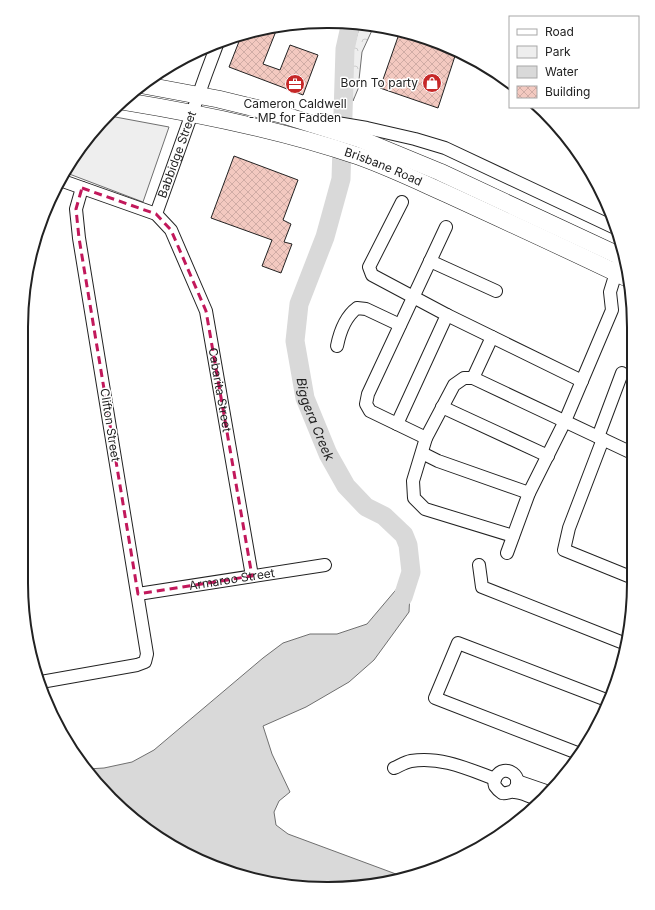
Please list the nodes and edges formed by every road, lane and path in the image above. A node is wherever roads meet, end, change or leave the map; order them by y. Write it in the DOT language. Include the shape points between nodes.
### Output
graph roads {
  1 [pos="215,50"];
  2 [pos="150,86"];
  3 [pos="198,95"];
  4 [pos="130,102"];
  5 [pos="192,114"];
  6 [pos="364,133"];
  7 [pos="66,182"];
  8 [pos="82,188"];
  9 [pos="402,202"];
  10 [pos="156,214"];
  11 [pos="609,225"];
  12 [pos="446,227"];
  13 [pos="618,254"];
  14 [pos="430,261"];
  15 [pos="622,276"];
  16 [pos="496,291"];
  17 [pos="413,297"];
  18 [pos="447,315"];
  19 [pos="400,325"];
  20 [pos="492,337"];
  21 [pos="337,346"];
  22 [pos="622,373"];
  23 [pos="473,378"];
  24 [pos="582,381"];
  25 [pos="442,407"];
  26 [pos="565,422"];
  27 [pos="397,424"];
  28 [pos="426,438"];
  29 [pos="601,438"];
  30 [pos="627,450"];
  31 [pos="422,453"];
  32 [pos="548,456"];
  33 [pos="529,493"];
  34 [pos="513,536"];
  35 [pos="507,553"];
  36 [pos="325,565"];
  37 [pos="479,565"];
  38 [pos="252,576"];
  39 [pos="627,576"];
  40 [pos="138,594"];
  41 [pos="621,642"];
  42 [pos="45,681"];
  43 [pos="603,699"];
  44 [pos="575,752"];
  45 [pos="394,768"];
  46 [pos="495,779"];
  47 [pos="515,786"];
  48 [pos="542,791"];
  49 [pos="535,798"];
  1 -- 3 [label="street, Babbidge Street"];
  2 -- 3 [label="highway, Brisbane Road"];
  3 -- 5 [label="street, Babbidge Street"];
  3 -- 6 [label="highway, Brisbane Road"];
  4 -- 5 [label="highway, Brisbane Road"];
  5 -- 10 [label="street, Babbidge Street"];
  5 -- 15 [label="highway, Brisbane Road" via="273,131 360,156"];
  6 -- 11 [label="street, Brisbane Road" via="415,139 445,148"];
  6 -- 13 [label="highway, Brisbane Road" via="440,172"];
  7 -- 8 [label="street"];
  8 -- 10 [label="street"];
  8 -- 40 [label="street, Clifton Street" via="76,209 79,238"];
  9 -- 17 [label="street" via="369,267 372,275"];
  10 -- 38 [label="street, Cabarita Street" via="170,230 206,311"];
  12 -- 14 [label="street"];
  14 -- 16 [label="street"];
  14 -- 17 [label="street"];
  15 -- 24 [label="street" via="610,292 612,310"];
  17 -- 18 [label="street"];
  17 -- 19 [label="street"];
  18 -- 20 [label="street"];
  18 -- 27 [label="street"];
  19 -- 21 [label="street" via="366,309 357,308 350,313"];
  19 -- 27 [label="street" via="368,394 366,404 370,411"];
  20 -- 23 [label="street"];
  20 -- 24 [label="street"];
  22 -- 29 [label="street"];
  23 -- 25 [label="street" via="464,378 454,385"];
  23 -- 26 [label="street"];
  24 -- 26 [label="street"];
  25 -- 28 [label="street"];
  25 -- 32 [label="street"];
  26 -- 29 [label="street"];
  26 -- 32 [label="street"];
  27 -- 28 [label="street"];
  28 -- 31 [label="street"];
  29 -- 30 [label="street"];
  29 -- 39 [label="street" via="569,528 564,550"];
  31 -- 33 [label="street"];
  31 -- 34 [label="street" via="413,481 414,498 425,509"];
  32 -- 33 [label="street"];
  33 -- 34 [label="street"];
  34 -- 35 [label="street"];
  36 -- 38 [label="street, Armaroo Street"];
  37 -- 41 [label="street" via="482,586"];
  38 -- 40 [label="street, Armaroo Street"];
  40 -- 42 [label="street, Clifton Street" via="147,654 144,662"];
  43 -- 44 [label="street" via="458,643 435,698"];
  45 -- 46 [label="street" via="409,761 427,760 461,766"];
  46 -- 47 [label="street" via="494,783 501,792 505,793"];
  46 -- 47 [label="street" via="499,773 511,771 514,774"];
  47 -- 48 [label="street"];
  47 -- 49 [label="street"];
}
